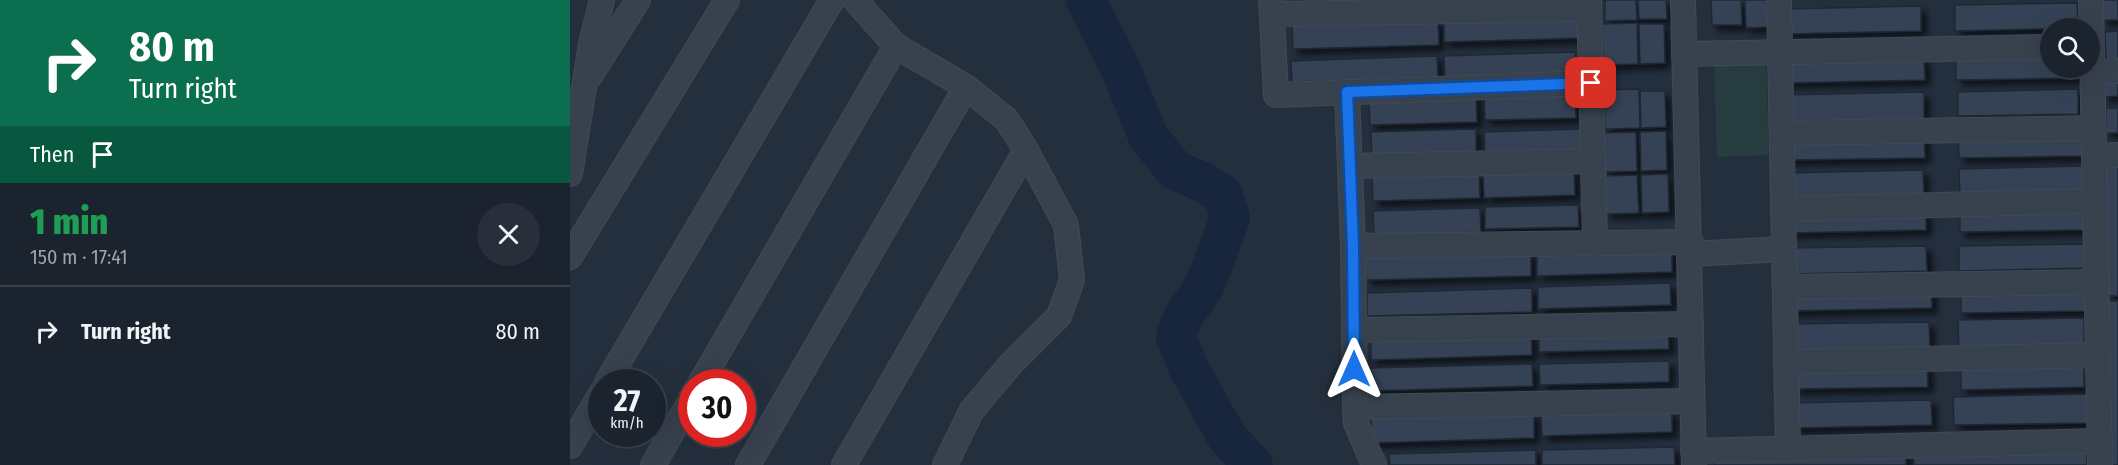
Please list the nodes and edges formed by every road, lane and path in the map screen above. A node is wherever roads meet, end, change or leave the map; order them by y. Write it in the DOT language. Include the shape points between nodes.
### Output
graph roads {
  1 [pos="602,0"];
  2 [pos="638,0"];
  3 [pos="727,0"];
  4 [pos="832,0"];
  5 [pos="855,0"];
  6 [pos="1683,0"];
  7 [pos="1779,0"];
  8 [pos="2091,0"];
  9 [pos="1589,5"];
  10 [pos="1272,7"];
  11 [pos="2091,18"];
  12 [pos="896,46"];
  13 [pos="2040,47"];
  14 [pos="1780,52"];
  15 [pos="1684,54"];
  16 [pos="2118,71"];
  17 [pos="2100,72"];
  18 [pos="2092,78"];
  19 [pos="1591,83"];
  20 [pos="584,86"];
  21 [pos="966,87"];
  22 [pos="1347,92"];
  23 [pos="2093,128"];
  24 [pos="1782,133"];
  25 [pos="1026,150"];
  26 [pos="2118,155"];
  27 [pos="2094,156"];
  28 [pos="1593,161"];
  29 [pos="1350,166"];
  30 [pos="570,174"];
  31 [pos="2095,201"];
  32 [pos="1783,209"];
  33 [pos="1595,244"];
  34 [pos="1353,246"];
  35 [pos="1690,248"];
  36 [pos="1784,249"];
  37 [pos="570,257"];
  38 [pos="2097,282"];
  39 [pos="1785,287"];
  40 [pos="1691,324"];
  41 [pos="1354,330"];
  42 [pos="2098,355"];
  43 [pos="1786,362"];
  44 [pos="615,369"];
  45 [pos="708,369"];
  46 [pos="1691,401"];
  47 [pos="1355,407"];
  48 [pos="588,416"];
  49 [pos="678,422"];
  50 [pos="2100,441"];
  51 [pos="570,446"];
  52 [pos="1788,448"];
  53 [pos="1694,458"];
  54 [pos="653,465"];
  55 [pos="747,465"];
  56 [pos="844,465"];
  57 [pos="945,465"];
  58 [pos="1374,465"];
  59 [pos="2100,465"];
  1 -- 20 [label="street"];
  2 -- 20 [label="street"];
  3 -- 37 [label="street"];
  4 -- 44 [label="street"];
  5 -- 12 [label="street"];
  6 -- 15 [label="street"];
  7 -- 14 [label="street"];
  8 -- 11 [label="street"];
  9 -- 10 [label="street"];
  9 -- 19 [label="street"];
  10 -- 22 [label="street" via="1276,95"];
  12 -- 21 [label="street"];
  12 -- 45 [label="street"];
  13 -- 14 [label="street"];
  14 -- 15 [label="street"];
  14 -- 24 [label="street"];
  15 -- 35 [label="street"];
  16 -- 17 [label="street"];
  18 -- 23 [label="street"];
  19 -- 22 [label="street"];
  19 -- 28 [label="street"];
  20 -- 30 [label="street"];
  21 -- 25 [label="street" via="1006,120"];
  21 -- 55 [label="street"];
  22 -- 29 [label="street"];
  23 -- 24 [label="street"];
  23 -- 27 [label="street"];
  24 -- 32 [label="street"];
  25 -- 56 [label="street"];
  25 -- 57 [label="street" via="1066,225 1072,280 1059,316 972,410"];
  26 -- 27 [label="street"];
  27 -- 31 [label="street"];
  28 -- 29 [label="street"];
  28 -- 33 [label="street"];
  29 -- 34 [label="street"];
  31 -- 32 [label="street"];
  31 -- 38 [label="street"];
  32 -- 36 [label="street"];
  33 -- 34 [label="street"];
  33 -- 35 [label="street"];
  34 -- 41 [label="street"];
  35 -- 36 [label="street"];
  35 -- 40 [label="street"];
  36 -- 39 [label="street"];
  38 -- 39 [label="street"];
  38 -- 42 [label="street"];
  39 -- 43 [label="street"];
  40 -- 41 [label="street"];
  40 -- 46 [label="street"];
  41 -- 47 [label="street"];
  42 -- 43 [label="street"];
  42 -- 50 [label="street"];
  43 -- 52 [label="street"];
  46 -- 47 [label="street"];
  46 -- 53 [label="street"];
  47 -- 58 [label="street" via="1356,423"];
  48 -- 51 [label="street"];
  49 -- 54 [label="street"];
  50 -- 52 [label="street"];
  50 -- 59 [label="street"];
  52 -- 53 [label="street"];
}
